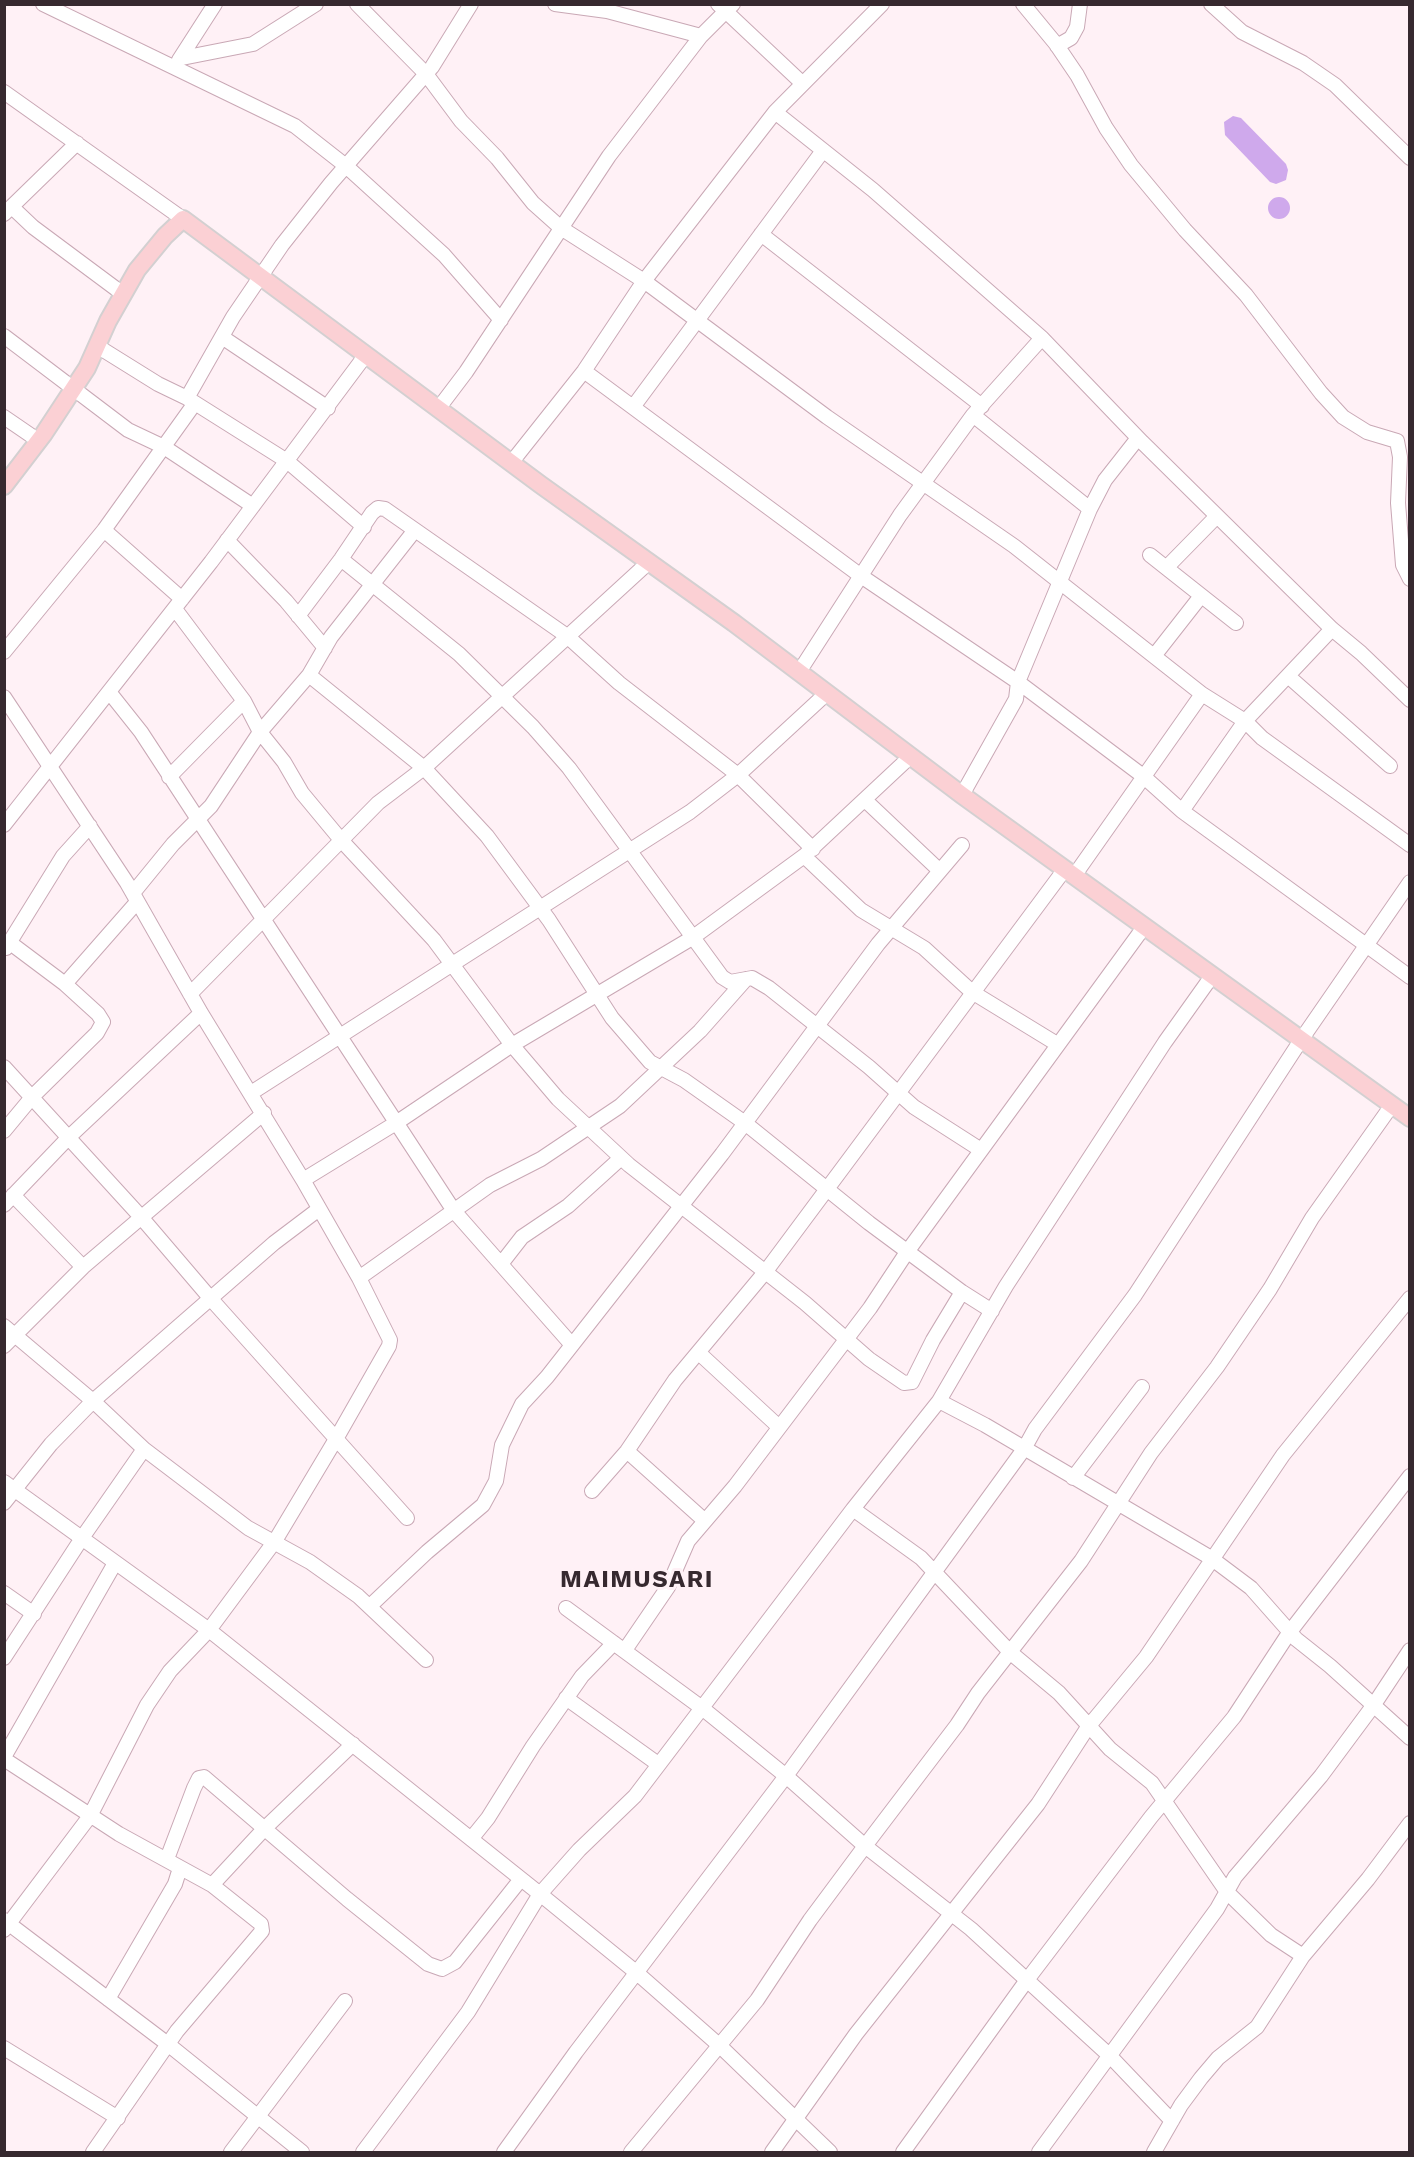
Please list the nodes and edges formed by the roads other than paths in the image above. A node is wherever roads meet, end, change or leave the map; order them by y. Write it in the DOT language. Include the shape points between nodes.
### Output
graph roads {
  1 [pos="43,4"];
  2 [pos="215,4"];
  3 [pos="316,4"];
  4 [pos="357,4"];
  5 [pos="471,4"];
  6 [pos="555,4"];
  7 [pos="882,4"];
  8 [pos="1023,4"];
  9 [pos="1080,4"];
  10 [pos="1211,4"];
  11 [pos="726,7"];
  12 [pos="701,36"];
  13 [pos="1058,46"];
  14 [pos="182,58"];
  15 [pos="170,68"];
  16 [pos="426,74"];
  17 [pos="802,83"];
  18 [pos="4,92"];
  19 [pos="775,112"];
  20 [pos="77,142"];
  21 [pos="822,152"];
  22 [pos="1410,158"];
  23 [pos="346,166"];
  24 [pos="9,211"];
  25 [pos="183,219"];
  26 [pos="561,228"];
  27 [pos="761,234"];
  28 [pos="261,275"];
  29 [pos="644,281"];
  30 [pos="123,294"];
  31 [pos="501,320"];
  32 [pos="696,321"];
  33 [pos="4,336"];
  34 [pos="222,337"];
  35 [pos="1042,338"];
  36 [pos="97,346"];
  37 [pos="365,356"];
  38 [pos="584,371"];
  39 [pos="73,390"];
  40 [pos="191,400"];
  41 [pos="633,407"];
  42 [pos="328,408"];
  43 [pos="438,409"];
  44 [pos="977,410"];
  45 [pos="4,417"];
  46 [pos="1138,438"];
  47 [pos="39,441"];
  48 [pos="164,447"];
  49 [pos="1405,455"];
  50 [pos="287,461"];
  51 [pos="511,463"];
  52 [pos="1405,478"];
  53 [pos="923,484"];
  54 [pos="4,486"];
  55 [pos="253,506"];
  56 [pos="1090,509"];
  57 [pos="1217,516"];
  58 [pos="364,527"];
  59 [pos="104,530"];
  60 [pos="415,530"];
  61 [pos="226,540"];
  62 [pos="1150,555"];
  63 [pos="341,560"];
  64 [pos="649,562"];
  65 [pos="1167,567"];
  66 [pos="861,576"];
  67 [pos="1410,579"];
  68 [pos="1058,584"];
  69 [pos="371,585"];
  70 [pos="1201,596"];
  71 [pos="178,604"];
  72 [pos="298,616"];
  73 [pos="1236,623"];
  74 [pos="1332,629"];
  75 [pos="567,636"];
  76 [pos="325,648"];
  77 [pos="4,652"];
  78 [pos="1154,656"];
  79 [pos="799,672"];
  80 [pos="309,675"];
  81 [pos="1288,676"];
  82 [pos="1018,682"];
  83 [pos="110,693"];
  84 [pos="827,693"];
  85 [pos="1202,694"];
  86 [pos="503,696"];
  87 [pos="4,697"];
  88 [pos="1410,700"];
  89 [pos="244,701"];
  90 [pos="1245,721"];
  91 [pos="260,732"];
  92 [pos="911,756"];
  93 [pos="1390,766"];
  94 [pos="49,767"];
  95 [pos="424,768"];
  96 [pos="738,775"];
  97 [pos="1143,776"];
  98 [pos="169,777"];
  99 [pos="962,795"];
  100 [pos="865,800"];
  101 [pos="1182,812"];
  102 [pos="197,821"];
  103 [pos="4,825"];
  104 [pos="90,826"];
  105 [pos="341,840"];
  106 [pos="962,845"];
  107 [pos="1410,845"];
  108 [pos="629,850"];
  109 [pos="809,853"];
  110 [pos="940,871"];
  111 [pos="1070,873"];
  112 [pos="1410,882"];
  113 [pos="135,898"];
  114 [pos="540,909"];
  115 [pos="263,919"];
  116 [pos="892,927"];
  117 [pos="1144,927"];
  118 [pos="692,938"];
  119 [pos="1367,945"];
  120 [pos="7,946"];
  121 [pos="452,964"];
  122 [pos="1212,976"];
  123 [pos="1410,977"];
  124 [pos="746,979"];
  125 [pos="66,984"];
  126 [pos="972,992"];
  127 [pos="190,994"];
  128 [pos="598,994"];
  129 [pos="201,1013"];
  130 [pos="817,1026"];
  131 [pos="340,1036"];
  132 [pos="1301,1040"];
  133 [pos="1057,1044"];
  134 [pos="512,1045"];
  135 [pos="4,1068"];
  136 [pos="662,1069"];
  137 [pos="897,1092"];
  138 [pos="251,1093"];
  139 [pos="33,1096"];
  140 [pos="1392,1105"];
  141 [pos="264,1113"];
  142 [pos="1410,1118"];
  143 [pos="396,1123"];
  144 [pos="745,1123"];
  145 [pos="588,1128"];
  146 [pos="4,1131"];
  147 [pos="69,1137"];
  148 [pos="981,1150"];
  149 [pos="621,1158"];
  150 [pos="303,1180"];
  151 [pos="826,1189"];
  152 [pos="9,1200"];
  153 [pos="680,1205"];
  154 [pos="320,1209"];
  155 [pos="454,1211"];
  156 [pos="141,1217"];
  157 [pos="907,1252"];
  158 [pos="501,1264"];
  159 [pos="83,1268"];
  160 [pos="766,1271"];
  161 [pos="359,1278"];
  162 [pos="962,1292"];
  163 [pos="1410,1298"];
  164 [pos="211,1299"];
  165 [pos="992,1311"];
  166 [pos="8,1336"];
  167 [pos="846,1340"];
  168 [pos="572,1345"];
  169 [pos="699,1353"];
  170 [pos="1142,1387"];
  171 [pos="93,1401"];
  172 [pos="939,1401"];
  173 [pos="779,1427"];
  174 [pos="336,1439"];
  175 [pos="144,1449"];
  176 [pos="1024,1449"];
  177 [pos="627,1451"];
  178 [pos="1410,1476"];
  179 [pos="1073,1478"];
  180 [pos="10,1486"];
  181 [pos="592,1491"];
  182 [pos="1118,1501"];
  183 [pos="4,1503"];
  184 [pos="853,1509"];
  185 [pos="407,1518"];
  186 [pos="705,1521"];
  187 [pos="82,1538"];
  188 [pos="275,1541"];
  189 [pos="1211,1558"];
  190 [pos="115,1563"];
  191 [pos="935,1572"];
  192 [pos="4,1593"];
  193 [pos="370,1606"];
  194 [pos="566,1608"];
  195 [pos="34,1614"];
  196 [pos="209,1630"];
  197 [pos="1289,1633"];
  198 [pos="620,1646"];
  199 [pos="1410,1650"];
  200 [pos="1011,1653"];
  201 [pos="4,1658"];
  202 [pos="426,1660"];
  203 [pos="566,1698"];
  204 [pos="1373,1706"];
  205 [pos="702,1708"];
  206 [pos="1088,1727"];
  207 [pos="1410,1738"];
  208 [pos="353,1744"];
  209 [pos="4,1758"];
  210 [pos="658,1764"];
  211 [pos="786,1776"];
  212 [pos="1165,1803"];
  213 [pos="90,1816"];
  214 [pos="1410,1823"];
  215 [pos="265,1828"];
  216 [pos="471,1839"];
  217 [pos="865,1846"];
  218 [pos="166,1859"];
  219 [pos="180,1868"];
  220 [pos="521,1879"];
  221 [pos="212,1885"];
  222 [pos="1227,1892"];
  223 [pos="540,1894"];
  224 [pos="952,1912"];
  225 [pos="6,1924"];
  226 [pos="1303,1956"];
  227 [pos="637,1973"];
  228 [pos="1027,1980"];
  229 [pos="108,1999"];
  230 [pos="345,2001"];
  231 [pos="169,2045"];
  232 [pos="720,2046"];
  233 [pos="7,2054"];
  234 [pos="1110,2056"];
  235 [pos="258,2116"];
  236 [pos="117,2118"];
  237 [pos="796,2120"];
  238 [pos="1172,2121"];
  239 [pos="93,2152"];
  240 [pos="231,2152"];
  241 [pos="302,2152"];
  242 [pos="363,2152"];
  243 [pos="504,2152"];
  244 [pos="631,2152"];
  245 [pos="772,2152"];
  246 [pos="830,2152"];
  247 [pos="903,2152"];
  248 [pos="1039,2152"];
  249 [pos="1154,2152"];
  1 -- 15 [label="street"];
  2 -- 14 [label="street"];
  3 -- 14 [label="street" via="253,44"];
  4 -- 16 [label="street"];
  5 -- 16 [label="street"];
  6 -- 12 [label="street" via="608,11"];
  7 -- 17 [label="street"];
  8 -- 13 [label="street"];
  9 -- 13 [label="street" via="1077,27 1071,38"];
  10 -- 22 [label="street" via="1242,32 1303,63 1335,86"];
  11 -- 12 [label="street"];
  11 -- 17 [label="street"];
  12 -- 26 [label="street" via="615,148"];
  13 -- 49 [label="street" via="1106,128 1185,230 1246,295 1342,417 1367,432 1396,441"];
  14 -- 15 [label="street"];
  15 -- 23 [label="street" via="295,126"];
  16 -- 23 [label="street"];
  16 -- 26 [label="street" via="461,121 533,203"];
  17 -- 19 [label="street"];
  18 -- 20 [label="street"];
  19 -- 21 [label="street"];
  19 -- 29 [label="street"];
  20 -- 24 [label="street"];
  20 -- 25 [label="street"];
  21 -- 27 [label="street"];
  21 -- 35 [label="street" via="873,190"];
  23 -- 28 [label="street"];
  23 -- 31 [label="street" via="444,255"];
  24 -- 30 [label="street"];
  25 -- 28 [label="main road"];
  25 -- 30 [label="main road" via="137,270"];
  26 -- 29 [label="street"];
  26 -- 31 [label="street"];
  27 -- 32 [label="street"];
  27 -- 44 [label="street"];
  28 -- 34 [label="street"];
  28 -- 37 [label="main road"];
  29 -- 32 [label="street"];
  29 -- 38 [label="street"];
  30 -- 36 [label="main road"];
  31 -- 43 [label="street"];
  32 -- 41 [label="street"];
  32 -- 53 [label="street"];
  33 -- 39 [label="street"];
  34 -- 40 [label="street" via="201,369"];
  34 -- 42 [label="street"];
  35 -- 44 [label="street"];
  35 -- 46 [label="street"];
  36 -- 39 [label="main road"];
  36 -- 40 [label="street"];
  37 -- 42 [label="street"];
  37 -- 43 [label="main road"];
  38 -- 41 [label="street"];
  38 -- 51 [label="street"];
  39 -- 47 [label="main road"];
  39 -- 48 [label="street" via="128,429"];
  40 -- 48 [label="street"];
  40 -- 50 [label="street"];
  41 -- 66 [label="street"];
  42 -- 50 [label="street"];
  43 -- 51 [label="main road"];
  44 -- 53 [label="street"];
  44 -- 56 [label="street"];
  45 -- 47 [label="street"];
  46 -- 56 [label="street" via="1105,480"];
  46 -- 57 [label="street"];
  47 -- 54 [label="main road"];
  48 -- 55 [label="street"];
  48 -- 59 [label="street"];
  49 -- 52 [label="street"];
  50 -- 55 [label="street"];
  50 -- 58 [label="street"];
  51 -- 64 [label="main road"];
  52 -- 67 [label="street" via="1398,502 1403,565"];
  53 -- 66 [label="street"];
  53 -- 68 [label="street" via="1014,546"];
  55 -- 61 [label="street"];
  56 -- 68 [label="street"];
  57 -- 65 [label="street"];
  57 -- 74 [label="street"];
  58 -- 60 [label="street" via="378,508"];
  58 -- 63 [label="street"];
  59 -- 71 [label="street"];
  59 -- 77 [label="street"];
  60 -- 69 [label="street"];
  60 -- 75 [label="street"];
  61 -- 71 [label="street"];
  61 -- 72 [label="street"];
  62 -- 65 [label="street"];
  63 -- 69 [label="street"];
  63 -- 72 [label="street"];
  64 -- 75 [label="street"];
  64 -- 79 [label="main road"];
  65 -- 70 [label="street"];
  66 -- 79 [label="street"];
  66 -- 82 [label="street"];
  68 -- 78 [label="street"];
  68 -- 82 [label="street"];
  69 -- 76 [label="street"];
  69 -- 86 [label="street" via="459,654"];
  70 -- 73 [label="street"];
  70 -- 78 [label="street"];
  71 -- 83 [label="street"];
  71 -- 89 [label="street"];
  72 -- 76 [label="street"];
  74 -- 81 [label="street"];
  74 -- 88 [label="street"];
  75 -- 86 [label="street"];
  75 -- 96 [label="street" via="619,683"];
  76 -- 80 [label="street"];
  78 -- 85 [label="street"];
  79 -- 84 [label="main road"];
  80 -- 91 [label="street"];
  80 -- 95 [label="street"];
  81 -- 90 [label="street"];
  81 -- 93 [label="street"];
  82 -- 97 [label="street"];
  82 -- 99 [label="street" via="1016,699"];
  83 -- 94 [label="street"];
  83 -- 98 [label="street"];
  84 -- 92 [label="main road"];
  84 -- 96 [label="street"];
  85 -- 90 [label="street"];
  85 -- 97 [label="street"];
  86 -- 95 [label="street"];
  86 -- 108 [label="street" via="569,768"];
  87 -- 94 [label="street"];
  89 -- 91 [label="street"];
  89 -- 98 [label="street"];
  90 -- 101 [label="street"];
  90 -- 107 [label="street" via="1262,738"];
  91 -- 102 [label="street"];
  91 -- 105 [label="street"];
  92 -- 99 [label="main road"];
  92 -- 100 [label="street"];
  94 -- 103 [label="street"];
  94 -- 104 [label="street"];
  95 -- 105 [label="street" via="378,803"];
  95 -- 114 [label="street" via="487,836"];
  96 -- 108 [label="street" via="690,812"];
  96 -- 109 [label="street"];
  97 -- 101 [label="street"];
  97 -- 111 [label="street"];
  98 -- 102 [label="street"];
  99 -- 111 [label="main road"];
  100 -- 109 [label="street"];
  100 -- 110 [label="street"];
  101 -- 119 [label="street"];
  102 -- 113 [label="street" via="173,843"];
  102 -- 115 [label="street"];
  104 -- 113 [label="street"];
  104 -- 120 [label="street" via="63,856"];
  105 -- 115 [label="street"];
  105 -- 121 [label="street"];
  106 -- 110 [label="street"];
  108 -- 114 [label="street"];
  108 -- 118 [label="street"];
  109 -- 116 [label="street" via="861,910"];
  109 -- 118 [label="street"];
  110 -- 116 [label="street"];
  111 -- 117 [label="main road"];
  111 -- 126 [label="street"];
  112 -- 119 [label="street"];
  113 -- 125 [label="street"];
  113 -- 127 [label="street"];
  114 -- 121 [label="street"];
  114 -- 128 [label="street"];
  115 -- 127 [label="street"];
  115 -- 131 [label="street"];
  116 -- 126 [label="street" via="924,948"];
  116 -- 130 [label="street"];
  117 -- 122 [label="main road"];
  117 -- 133 [label="street"];
  118 -- 124 [label="street" via="722,977 730,982"];
  118 -- 128 [label="street"];
  119 -- 123 [label="street"];
  119 -- 132 [label="street"];
  120 -- 125 [label="street"];
  121 -- 131 [label="street"];
  121 -- 134 [label="street"];
  122 -- 132 [label="main road"];
  122 -- 165 [label="street"];
  124 -- 130 [label="street" via="759,981"];
  124 -- 136 [label="street"];
  125 -- 139 [label="street" via="103,1022 97,1033"];
  126 -- 133 [label="street"];
  126 -- 137 [label="street"];
  127 -- 129 [label="street"];
  128 -- 134 [label="street"];
  128 -- 136 [label="street" via="635,1048"];
  129 -- 138 [label="street"];
  129 -- 147 [label="street"];
  130 -- 137 [label="street"];
  130 -- 144 [label="street"];
  131 -- 138 [label="street"];
  131 -- 143 [label="street"];
  132 -- 140 [label="main road"];
  132 -- 176 [label="street" via="1135,1295"];
  133 -- 148 [label="street"];
  134 -- 143 [label="street"];
  134 -- 145 [label="street"];
  135 -- 139 [label="street"];
  136 -- 144 [label="street"];
  136 -- 145 [label="street"];
  137 -- 148 [label="street" via="941,1127"];
  137 -- 151 [label="street"];
  138 -- 141 [label="street"];
  139 -- 146 [label="street"];
  139 -- 147 [label="street"];
  140 -- 142 [label="main road"];
  140 -- 182 [label="street" via="1312,1218 1218,1367"];
  141 -- 150 [label="street"];
  141 -- 156 [label="street"];
  143 -- 150 [label="street"];
  143 -- 155 [label="street"];
  144 -- 151 [label="street"];
  144 -- 153 [label="street"];
  145 -- 149 [label="street"];
  145 -- 155 [label="street" via="541,1159 490,1185"];
  147 -- 152 [label="street"];
  147 -- 156 [label="street"];
  148 -- 157 [label="street"];
  149 -- 153 [label="street"];
  149 -- 158 [label="street" via="568,1206 522,1237"];
  150 -- 154 [label="street"];
  151 -- 157 [label="street"];
  151 -- 160 [label="street"];
  152 -- 159 [label="street"];
  153 -- 160 [label="street"];
  153 -- 168 [label="street"];
  154 -- 161 [label="street"];
  154 -- 164 [label="street" via="274,1243"];
  155 -- 158 [label="street"];
  155 -- 161 [label="street"];
  156 -- 159 [label="street"];
  156 -- 164 [label="street"];
  157 -- 162 [label="street"];
  157 -- 167 [label="street"];
  158 -- 168 [label="street"];
  159 -- 166 [label="street"];
  160 -- 167 [label="street"];
  160 -- 169 [label="street"];
  161 -- 174 [label="street" via="387,1330 389,1346"];
  162 -- 165 [label="street"];
  162 -- 167 [label="street" via="912,1383 894,1377"];
  163 -- 189 [label="street" via="1283,1455"];
  164 -- 171 [label="street"];
  164 -- 174 [label="street"];
  165 -- 172 [label="street"];
  166 -- 171 [label="street"];
  167 -- 173 [label="street"];
  168 -- 193 [label="street" via="522,1404 502,1445 496,1481 483,1505"];
  169 -- 173 [label="street"];
  169 -- 177 [label="street" via="675,1380"];
  170 -- 179 [label="street"];
  171 -- 175 [label="street"];
  171 -- 180 [label="street"];
  172 -- 176 [label="street"];
  172 -- 184 [label="street"];
  173 -- 186 [label="street"];
  174 -- 185 [label="street"];
  174 -- 188 [label="street"];
  175 -- 187 [label="street"];
  175 -- 188 [label="street" via="248,1528"];
  176 -- 179 [label="street"];
  176 -- 191 [label="street"];
  177 -- 181 [label="street"];
  177 -- 186 [label="street"];
  178 -- 197 [label="street"];
  179 -- 182 [label="street"];
  180 -- 183 [label="street"];
  180 -- 187 [label="street"];
  182 -- 189 [label="street"];
  182 -- 200 [label="street" via="1081,1561"];
  184 -- 191 [label="street"];
  184 -- 205 [label="street"];
  186 -- 198 [label="street" via="688,1541 668,1587"];
  187 -- 190 [label="street"];
  187 -- 195 [label="street"];
  188 -- 193 [label="street"];
  188 -- 196 [label="street"];
  189 -- 197 [label="street" via="1251,1588"];
  189 -- 206 [label="street" via="1146,1657"];
  190 -- 196 [label="street"];
  190 -- 209 [label="street"];
  191 -- 200 [label="street"];
  191 -- 211 [label="street"];
  192 -- 195 [label="street"];
  193 -- 202 [label="street"];
  194 -- 198 [label="street"];
  195 -- 201 [label="street"];
  196 -- 208 [label="street"];
  196 -- 213 [label="street" via="170,1671 147,1705"];
  197 -- 204 [label="street"];
  197 -- 212 [label="street" via="1253,1692"];
  198 -- 203 [label="street" via="582,1676"];
  198 -- 205 [label="street"];
  199 -- 204 [label="street"];
  200 -- 206 [label="street" via="1059,1693"];
  200 -- 217 [label="street"];
  203 -- 210 [label="street"];
  203 -- 216 [label="street"];
  204 -- 207 [label="street"];
  204 -- 222 [label="street"];
  205 -- 210 [label="street"];
  205 -- 211 [label="street"];
  206 -- 212 [label="street" via="1152,1783"];
  206 -- 224 [label="street" via="1038,1804"];
  208 -- 215 [label="street"];
  208 -- 216 [label="street"];
  209 -- 213 [label="street"];
  210 -- 223 [label="street" via="634,1796"];
  211 -- 217 [label="street"];
  211 -- 227 [label="street"];
  212 -- 222 [label="street"];
  212 -- 228 [label="street"];
  213 -- 218 [label="street"];
  213 -- 225 [label="street"];
  214 -- 226 [label="street"];
  215 -- 218 [label="street" via="204,1777 199,1778"];
  215 -- 220 [label="street" via="428,1964 442,1969 455,1962"];
  215 -- 221 [label="street"];
  216 -- 220 [label="street"];
  217 -- 224 [label="street"];
  217 -- 232 [label="street"];
  218 -- 219 [label="street"];
  219 -- 221 [label="street"];
  219 -- 229 [label="street" via="175,1884"];
  220 -- 223 [label="street"];
  221 -- 231 [label="street" via="251,1913 262,1931 227,1969"];
  222 -- 226 [label="street" via="1271,1935"];
  222 -- 234 [label="street"];
  223 -- 227 [label="street"];
  223 -- 242 [label="street" via="468,2012"];
  224 -- 228 [label="street"];
  224 -- 237 [label="street" via="856,2034"];
  225 -- 229 [label="street"];
  226 -- 238 [label="street" via="1257,2027 1218,2058"];
  227 -- 232 [label="street"];
  227 -- 243 [label="street"];
  228 -- 234 [label="street"];
  228 -- 247 [label="street"];
  229 -- 231 [label="street"];
  230 -- 235 [label="street"];
  231 -- 235 [label="street"];
  231 -- 236 [label="street"];
  232 -- 237 [label="street"];
  232 -- 244 [label="street"];
  233 -- 236 [label="street"];
  234 -- 238 [label="street"];
  234 -- 248 [label="street"];
  235 -- 240 [label="street"];
  235 -- 241 [label="street"];
  236 -- 239 [label="street"];
  237 -- 245 [label="street"];
  237 -- 246 [label="street"];
  238 -- 249 [label="street"];
}
